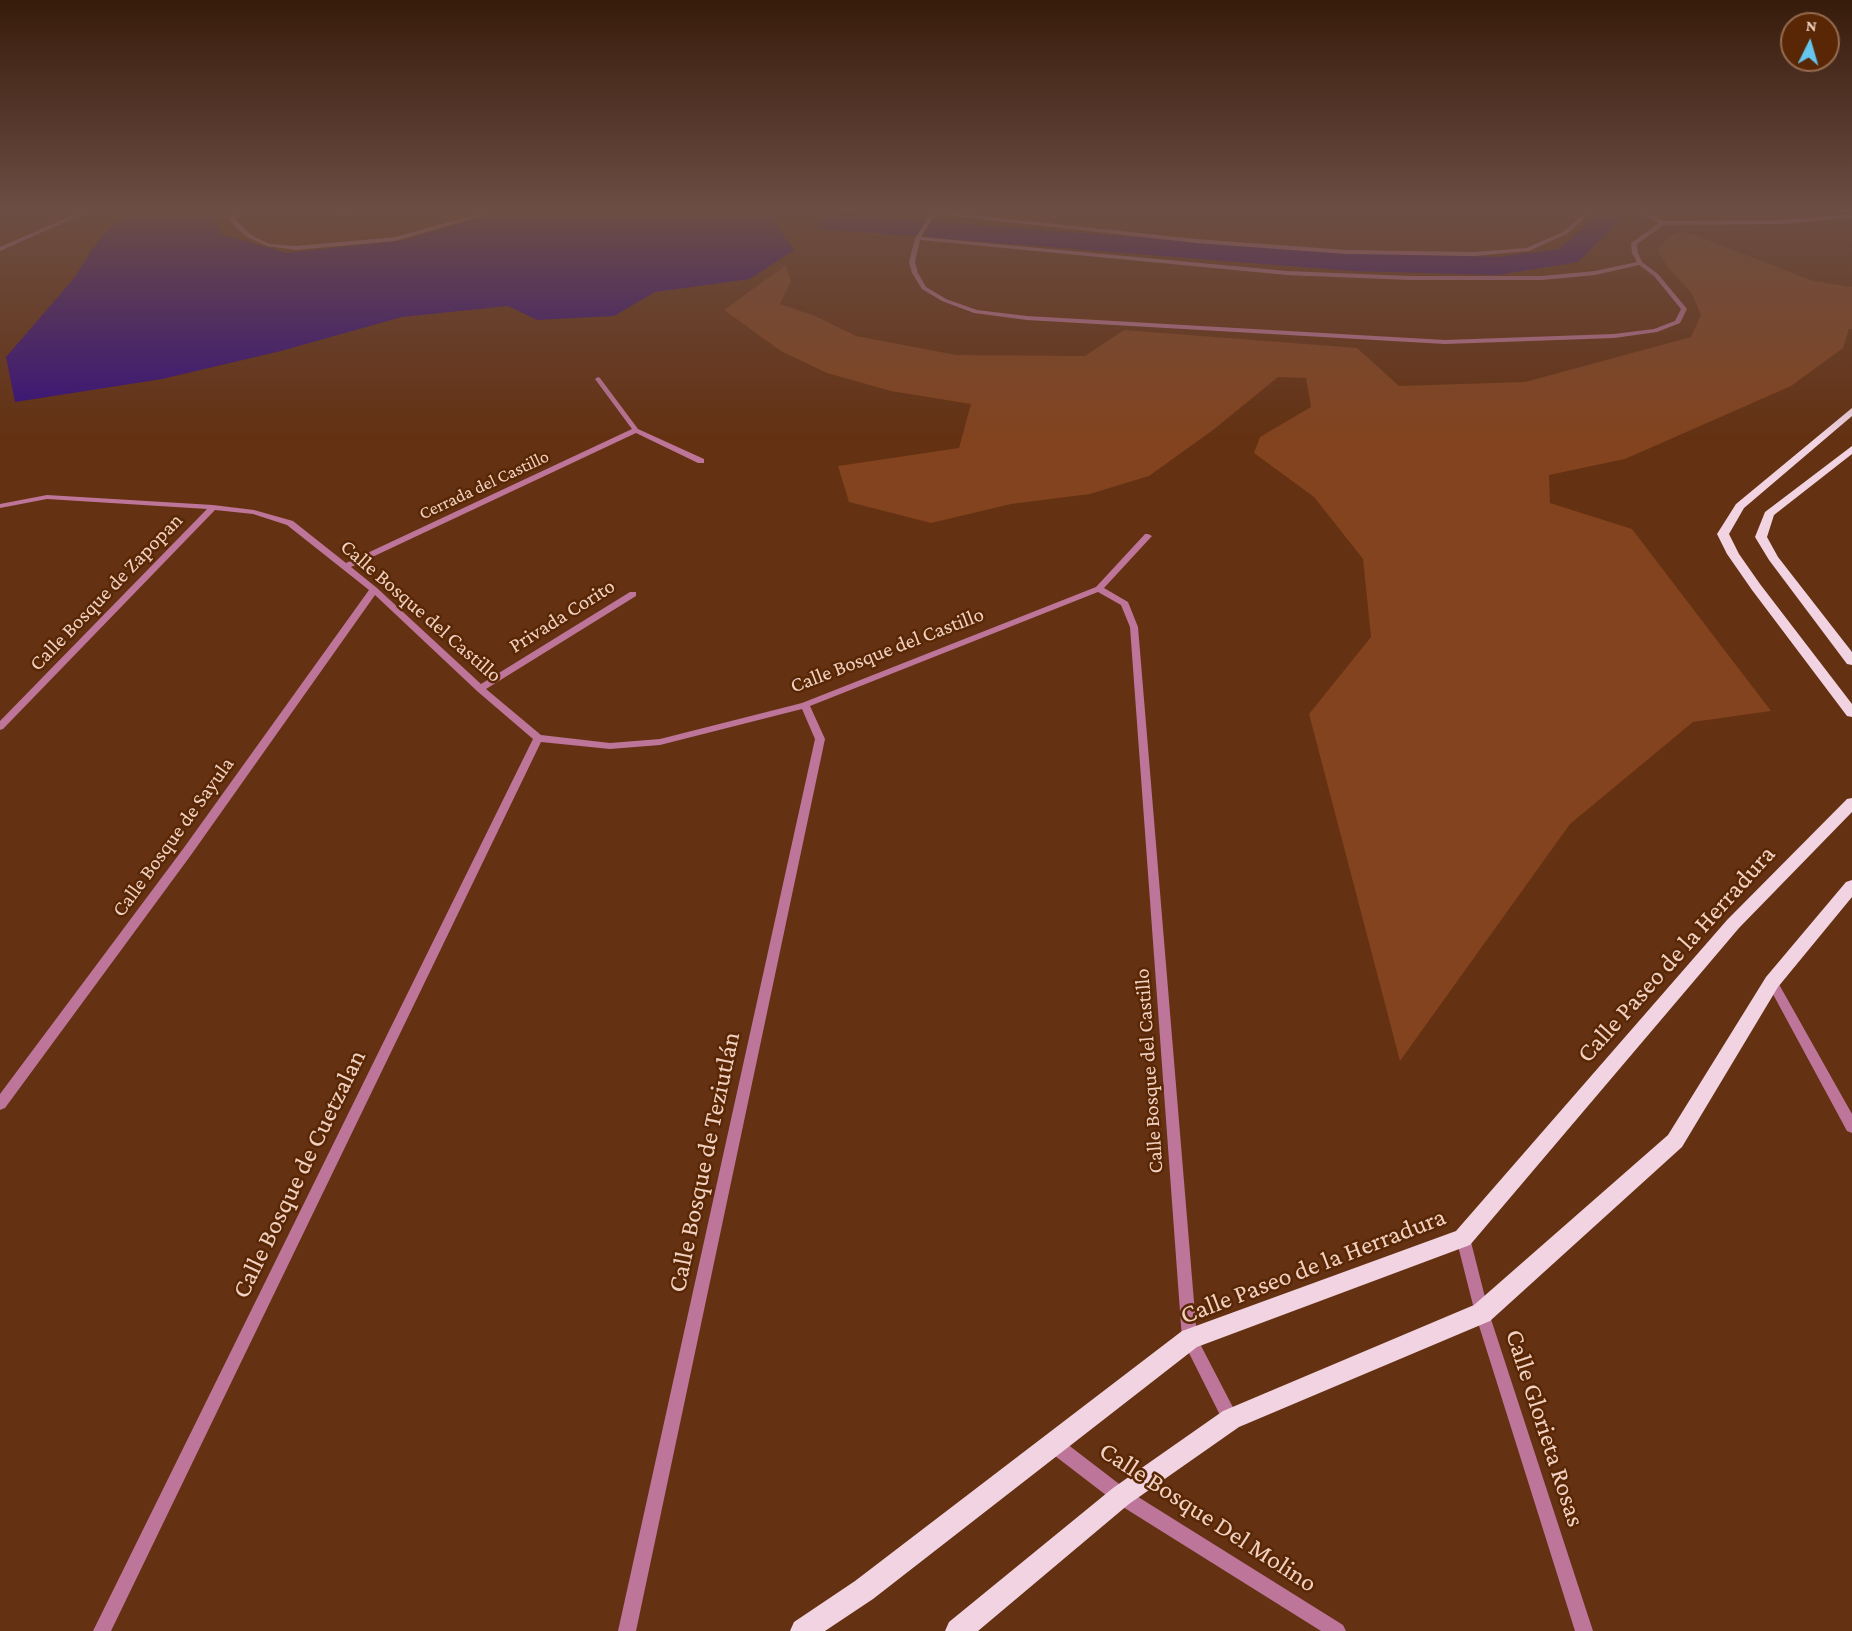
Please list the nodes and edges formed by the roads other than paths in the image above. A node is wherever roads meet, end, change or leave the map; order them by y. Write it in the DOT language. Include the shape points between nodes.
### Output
graph roads {
  1 [pos="924,288"];
  2 [pos="1667,288"];
  3 [pos="598,379"];
  4 [pos="1852,411"];
  5 [pos="636,430"];
  6 [pos="1852,449"];
  7 [pos="700,461"];
  8 [pos="0,506"];
  9 [pos="213,507"];
  10 [pos="1148,536"];
  11 [pos="345,567"];
  12 [pos="1099,589"];
  13 [pos="374,590"];
  14 [pos="633,594"];
  15 [pos="1852,661"];
  16 [pos="480,689"];
  17 [pos="805,705"];
  18 [pos="1852,712"];
  19 [pos="0,727"];
  20 [pos="538,738"];
  21 [pos="1852,803"];
  22 [pos="1852,886"];
  23 [pos="1772,982"];
  24 [pos="0,1104"];
  25 [pos="1852,1127"];
  26 [pos="1463,1239"];
  27 [pos="1482,1313"];
  28 [pos="1190,1339"];
  29 [pos="1231,1419"];
  30 [pos="1052,1443"];
  31 [pos="1121,1496"];
  32 [pos="102,1631"];
  33 [pos="627,1631"];
  34 [pos="803,1631"];
  35 [pos="958,1631"];
  36 [pos="1337,1631"];
  37 [pos="1584,1631"];
  1 -- 2 [label="street" via="976,312 1027,318 1433,341 1614,336 1663,328 1678,322 1684,309"];
  3 -- 5 [label="street"];
  4 -- 18 [label="main road" via="1740,506 1723,534 1732,554"];
  5 -- 7 [label="street"];
  5 -- 11 [label="street, Cerrada del Castillo"];
  6 -- 15 [label="main road" via="1769,514 1761,537"];
  8 -- 9 [label="street, Calle Bosque del Castillo" via="46,497"];
  9 -- 11 [label="street, Calle Bosque del Castillo" via="254,512 290,523"];
  9 -- 19 [label="street, Calle Bosque de Zapopan"];
  10 -- 12 [label="street"];
  11 -- 13 [label="street, Calle Bosque del Castillo"];
  12 -- 17 [label="street, Calle Bosque del Castillo"];
  12 -- 28 [label="street, Calle Bosque del Castillo" via="1125,604 1134,627"];
  13 -- 16 [label="street, Calle Bosque del Castillo"];
  13 -- 24 [label="street, Calle Bosque de Sayula"];
  14 -- 16 [label="street, Privada Corito"];
  16 -- 20 [label="street, Calle Bosque del Castillo"];
  17 -- 20 [label="street, Calle Bosque del Castillo" via="660,742 610,746"];
  17 -- 33 [label="street, Calle Bosque de Teziutlán" via="820,739"];
  20 -- 32 [label="street, Calle Bosque de Cuetzalan"];
  21 -- 26 [label="main road, Calle Paseo de la Herradura" via="1733,924"];
  22 -- 23 [label="main road"];
  23 -- 25 [label="street"];
  23 -- 27 [label="main road" via="1675,1142"];
  26 -- 27 [label="street, Calle Glorieta Rosas"];
  26 -- 28 [label="main road, Calle Paseo de la Herradura"];
  27 -- 29 [label="main road"];
  27 -- 37 [label="street, Calle Glorieta Rosas"];
  28 -- 29 [label="street"];
  28 -- 30 [label="main road, Calle Paseo de la Herradura"];
  29 -- 31 [label="main road"];
  30 -- 31 [label="street, Calle Bosque Del Molino"];
  30 -- 34 [label="main road, Calle Paseo de la Herradura" via="864,1590"];
  31 -- 35 [label="main road"];
  31 -- 36 [label="street, Calle Bosque Del Molino"];
}
